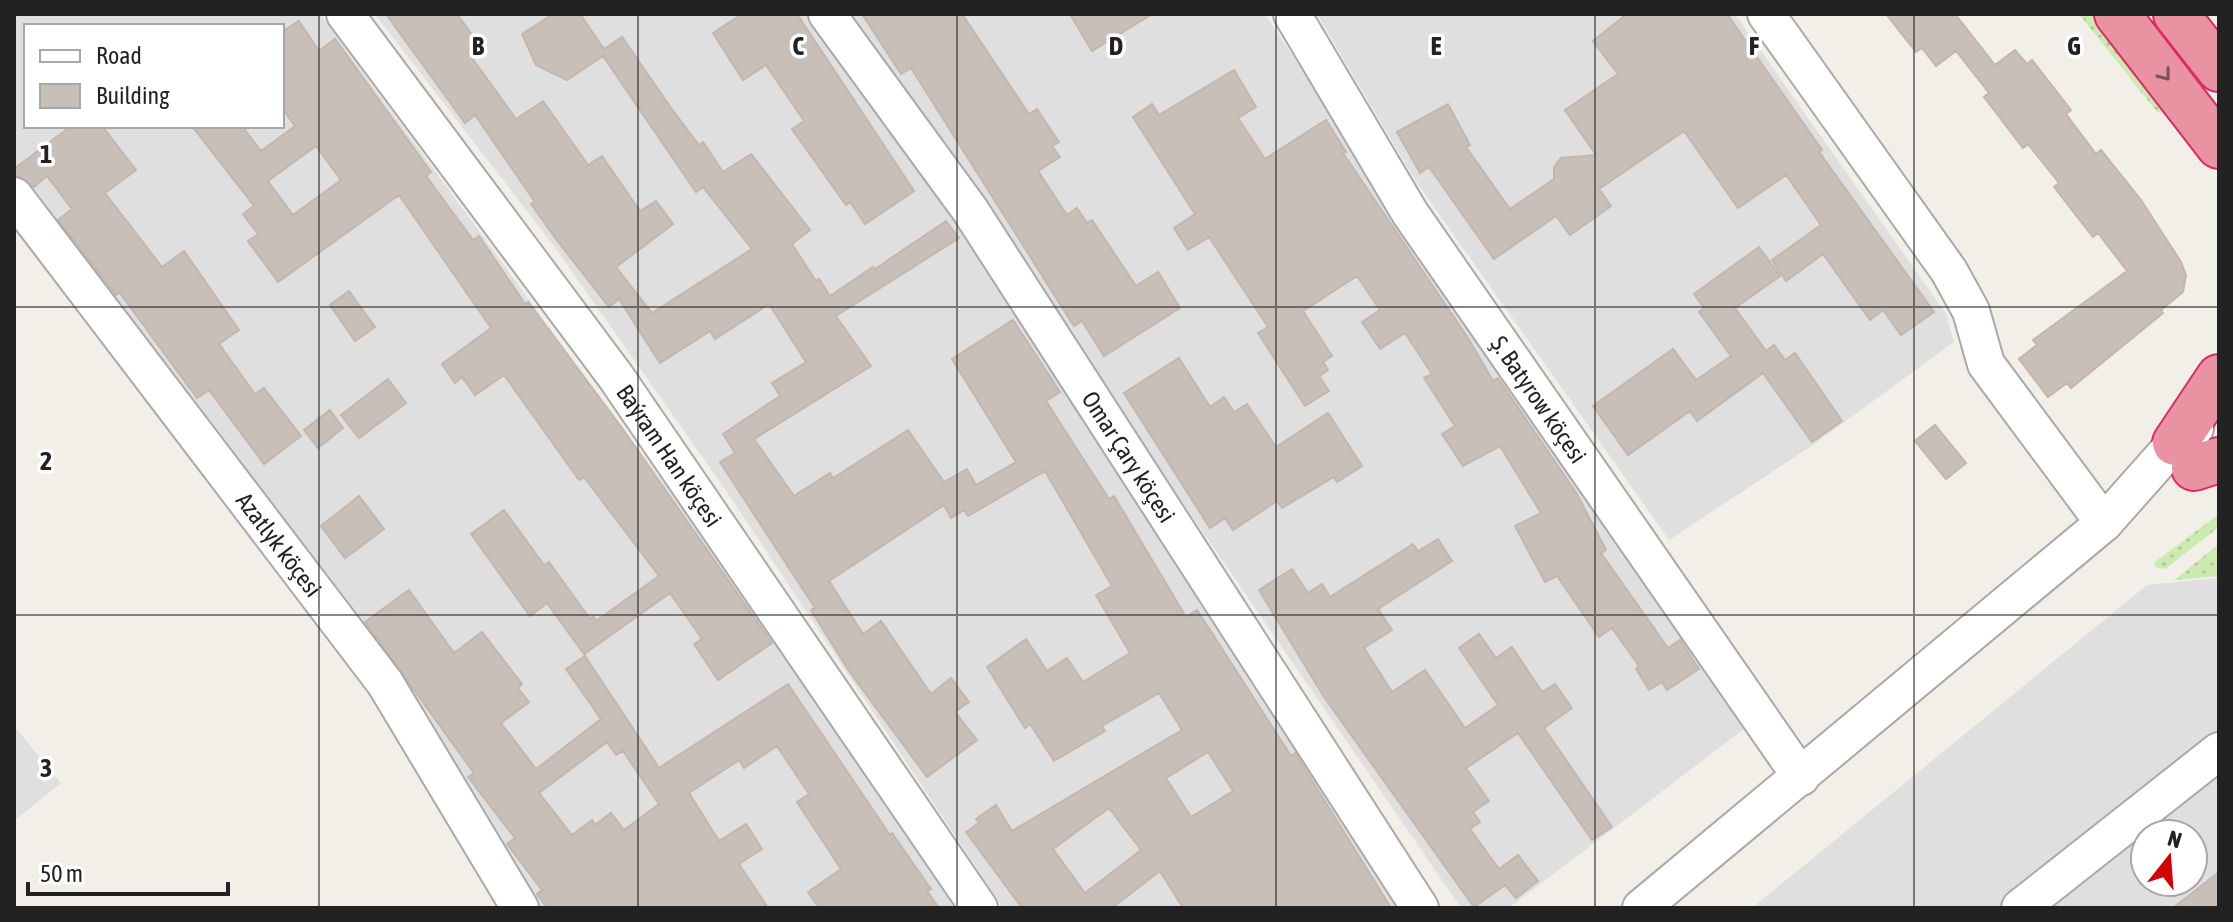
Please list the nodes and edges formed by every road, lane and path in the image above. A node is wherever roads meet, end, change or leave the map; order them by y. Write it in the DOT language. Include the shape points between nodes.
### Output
graph roads {
  1 [pos="345,14"];
  2 [pos="827,14"];
  3 [pos="1292,14"];
  4 [pos="1766,14"];
  5 [pos="2117,14"];
  6 [pos="2176,14"];
  7 [pos="2219,69"];
  8 [pos="2219,146"];
  9 [pos="14,196"];
  10 [pos="2219,377"];
  11 [pos="2219,410"];
  12 [pos="2202,455"];
  13 [pos="2104,523"];
  14 [pos="2219,751"];
  15 [pos="1801,777"];
  16 [pos="520,908"];
  17 [pos="979,908"];
  18 [pos="1420,908"];
  19 [pos="1641,908"];
  20 [pos="2020,908"];
  1 -- 17 [label="street, Baýram Han köçesi" via="616,377"];
  2 -- 18 [label="street, Omar Çary köçesi" via="970,210"];
  3 -- 15 [label="street, Ş. Batyrow köçesi" via="1403,203"];
  4 -- 13 [label="street" via="1949,271 1971,311 1986,364 2007,396"];
  5 -- 8 [label="highway, one-way"];
  6 -- 7 [label="highway"];
  9 -- 16 [label="street, Azatlyk köçesi" via="385,683"];
  10 -- 12 [label="highway"];
  11 -- 12 [label="street"];
  12 -- 13 [label="street"];
  13 -- 15 [label="street"];
  14 -- 20 [label="street"];
  15 -- 19 [label="street"];
}
